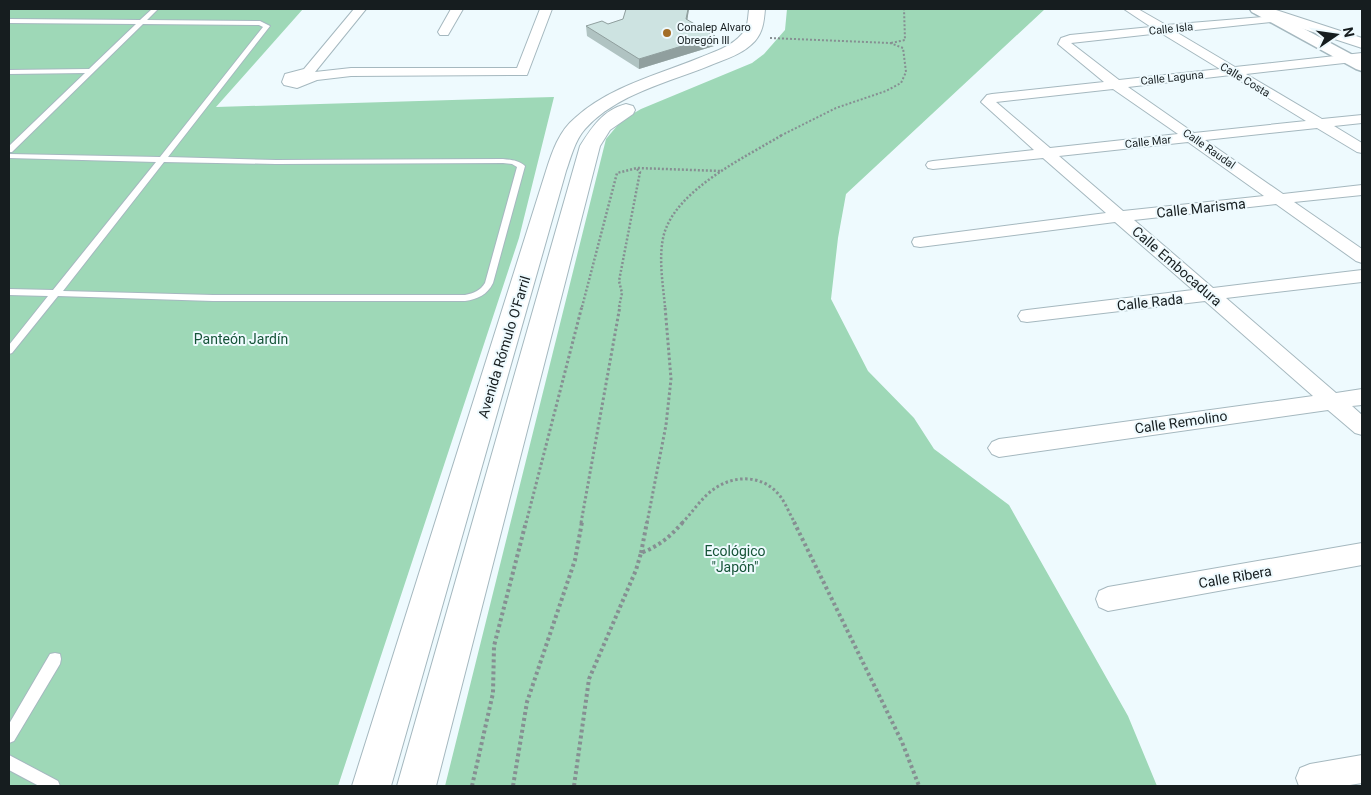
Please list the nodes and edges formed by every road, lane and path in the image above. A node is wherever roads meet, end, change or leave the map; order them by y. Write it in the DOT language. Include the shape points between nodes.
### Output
graph roads {
  1 [pos="155,9"];
  2 [pos="360,9"];
  3 [pos="457,9"];
  4 [pos="546,9"];
  5 [pos="757,9"];
  6 [pos="774,9"];
  7 [pos="904,9"];
  8 [pos="1130,9"];
  9 [pos="1262,12"];
  10 [pos="9,21"];
  11 [pos="142,22"];
  12 [pos="1164,30"];
  13 [pos="444,32"];
  14 [pos="770,38"];
  15 [pos="1070,39"];
  16 [pos="890,43"];
  17 [pos="1362,43"];
  18 [pos="1355,58"];
  19 [pos="1362,66"];
  20 [pos="89,71"];
  21 [pos="9,72"];
  22 [pos="1232,72"];
  23 [pos="1117,85"];
  24 [pos="990,106"];
  25 [pos="1362,119"];
  26 [pos="1320,124"];
  27 [pos="1192,137"];
  28 [pos="1362,149"];
  29 [pos="9,150"];
  30 [pos="1046,153"];
  31 [pos="9,156"];
  32 [pos="162,160"];
  33 [pos="934,165"];
  34 [pos="637,168"];
  35 [pos="722,171"];
  36 [pos="1362,190"];
  37 [pos="1280,199"];
  38 [pos="1120,216"];
  39 [pos="920,242"];
  40 [pos="1362,257"];
  41 [pos="1362,276"];
  42 [pos="9,292"];
  43 [pos="56,293"];
  44 [pos="1210,295"];
  45 [pos="1027,316"];
  46 [pos="9,350"];
  47 [pos="1362,397"];
  48 [pos="1332,401"];
  49 [pos="1362,427"];
  50 [pos="999,448"];
  51 [pos="641,553"];
  52 [pos="1362,554"];
  53 [pos="1108,599"];
  54 [pos="55,659"];
  55 [pos="9,736"];
  56 [pos="9,762"];
  57 [pos="1362,769"];
  58 [pos="1310,778"];
  59 [pos="53,786"];
  60 [pos="371,786"];
  61 [pos="416,786"];
  62 [pos="472,786"];
  63 [pos="513,786"];
  64 [pos="574,786"];
  65 [pos="919,786"];
  1 -- 11 [label="lane"];
  2 -- 4 [label="street" via="310,75 331,72 522,72"];
  3 -- 13 [label="street"];
  5 -- 60 [label="main road, Avenida Rómulo O'Farril" via="753,32 738,46 604,105 581,122 566,144"];
  6 -- 14 [label="main road"];
  7 -- 16 [label="path" via="905,40"];
  8 -- 12 [label="street, Calle Costa"];
  9 -- 12 [label="street, Calle Isla"];
  9 -- 17 [label="main road"];
  9 -- 18 [label="street"];
  10 -- 11 [label="lane"];
  11 -- 20 [label="lane"];
  11 -- 32 [label="lane" via="260,23 267,26"];
  12 -- 15 [label="street, Calle Isla"];
  12 -- 22 [label="street, Calle Costa"];
  14 -- 16 [label="path"];
  14 -- 61 [label="main road, Avenida Rómulo O'Farril" via="737,64 619,114 602,126 590,146"];
  15 -- 23 [label="street, Calle Raudal" via="1064,44 1068,48"];
  16 -- 35 [label="path" via="904,51 906,72 901,83 795,127"];
  18 -- 19 [label="street"];
  18 -- 22 [label="street, Calle Laguna"];
  20 -- 21 [label="lane"];
  20 -- 29 [label="lane"];
  22 -- 23 [label="street, Calle Laguna"];
  22 -- 26 [label="street, Calle Costa"];
  23 -- 24 [label="street, Calle Laguna" via="992,98 988,102"];
  23 -- 27 [label="street, Calle Raudal"];
  24 -- 30 [label="street, Calle Embocadura"];
  25 -- 26 [label="street, Calle Mar"];
  26 -- 27 [label="street, Calle Mar"];
  26 -- 28 [label="street, Calle Costa"];
  27 -- 30 [label="street, Calle Mar"];
  27 -- 37 [label="street, Calle Raudal"];
  30 -- 33 [label="street, Calle Mar"];
  30 -- 38 [label="street, Calle Embocadura"];
  31 -- 32 [label="lane"];
  32 -- 43 [label="lane"];
  32 -- 43 [label="lane" via="503,161 521,166 489,283 475,296 213,298"];
  34 -- 35 [label="path"];
  34 -- 62 [label="path" via="616,173 494,646 492,693"];
  34 -- 63 [label="path" via="640,172 619,281 622,293 574,560 527,702"];
  35 -- 51 [label="path" via="699,186 674,212 664,235 662,266 671,379 666,426"];
  36 -- 37 [label="street, Calle Marisma"];
  37 -- 38 [label="street, Calle Marisma"];
  37 -- 40 [label="street, Calle Raudal"];
  38 -- 39 [label="street, Calle Marisma"];
  38 -- 44 [label="street, Calle Embocadura"];
  41 -- 44 [label="street, Calle Rada"];
  42 -- 43 [label="lane"];
  43 -- 46 [label="lane"];
  44 -- 45 [label="street, Calle Rada"];
  44 -- 48 [label="street, Calle Embocadura"];
  47 -- 48 [label="street, Calle Remolino"];
  48 -- 49 [label="street, Calle Embocadura"];
  48 -- 50 [label="street, Calle Remolino"];
  51 -- 64 [label="path" via="589,678"];
  51 -- 65 [label="path" via="670,537 714,488 734,479 752,479 766,484 780,496 800,533 902,742"];
  52 -- 53 [label="street, Calle Ribera"];
  54 -- 55 [label="lane"];
  56 -- 59 [label="lane"];
  57 -- 58 [label="street"];
}
